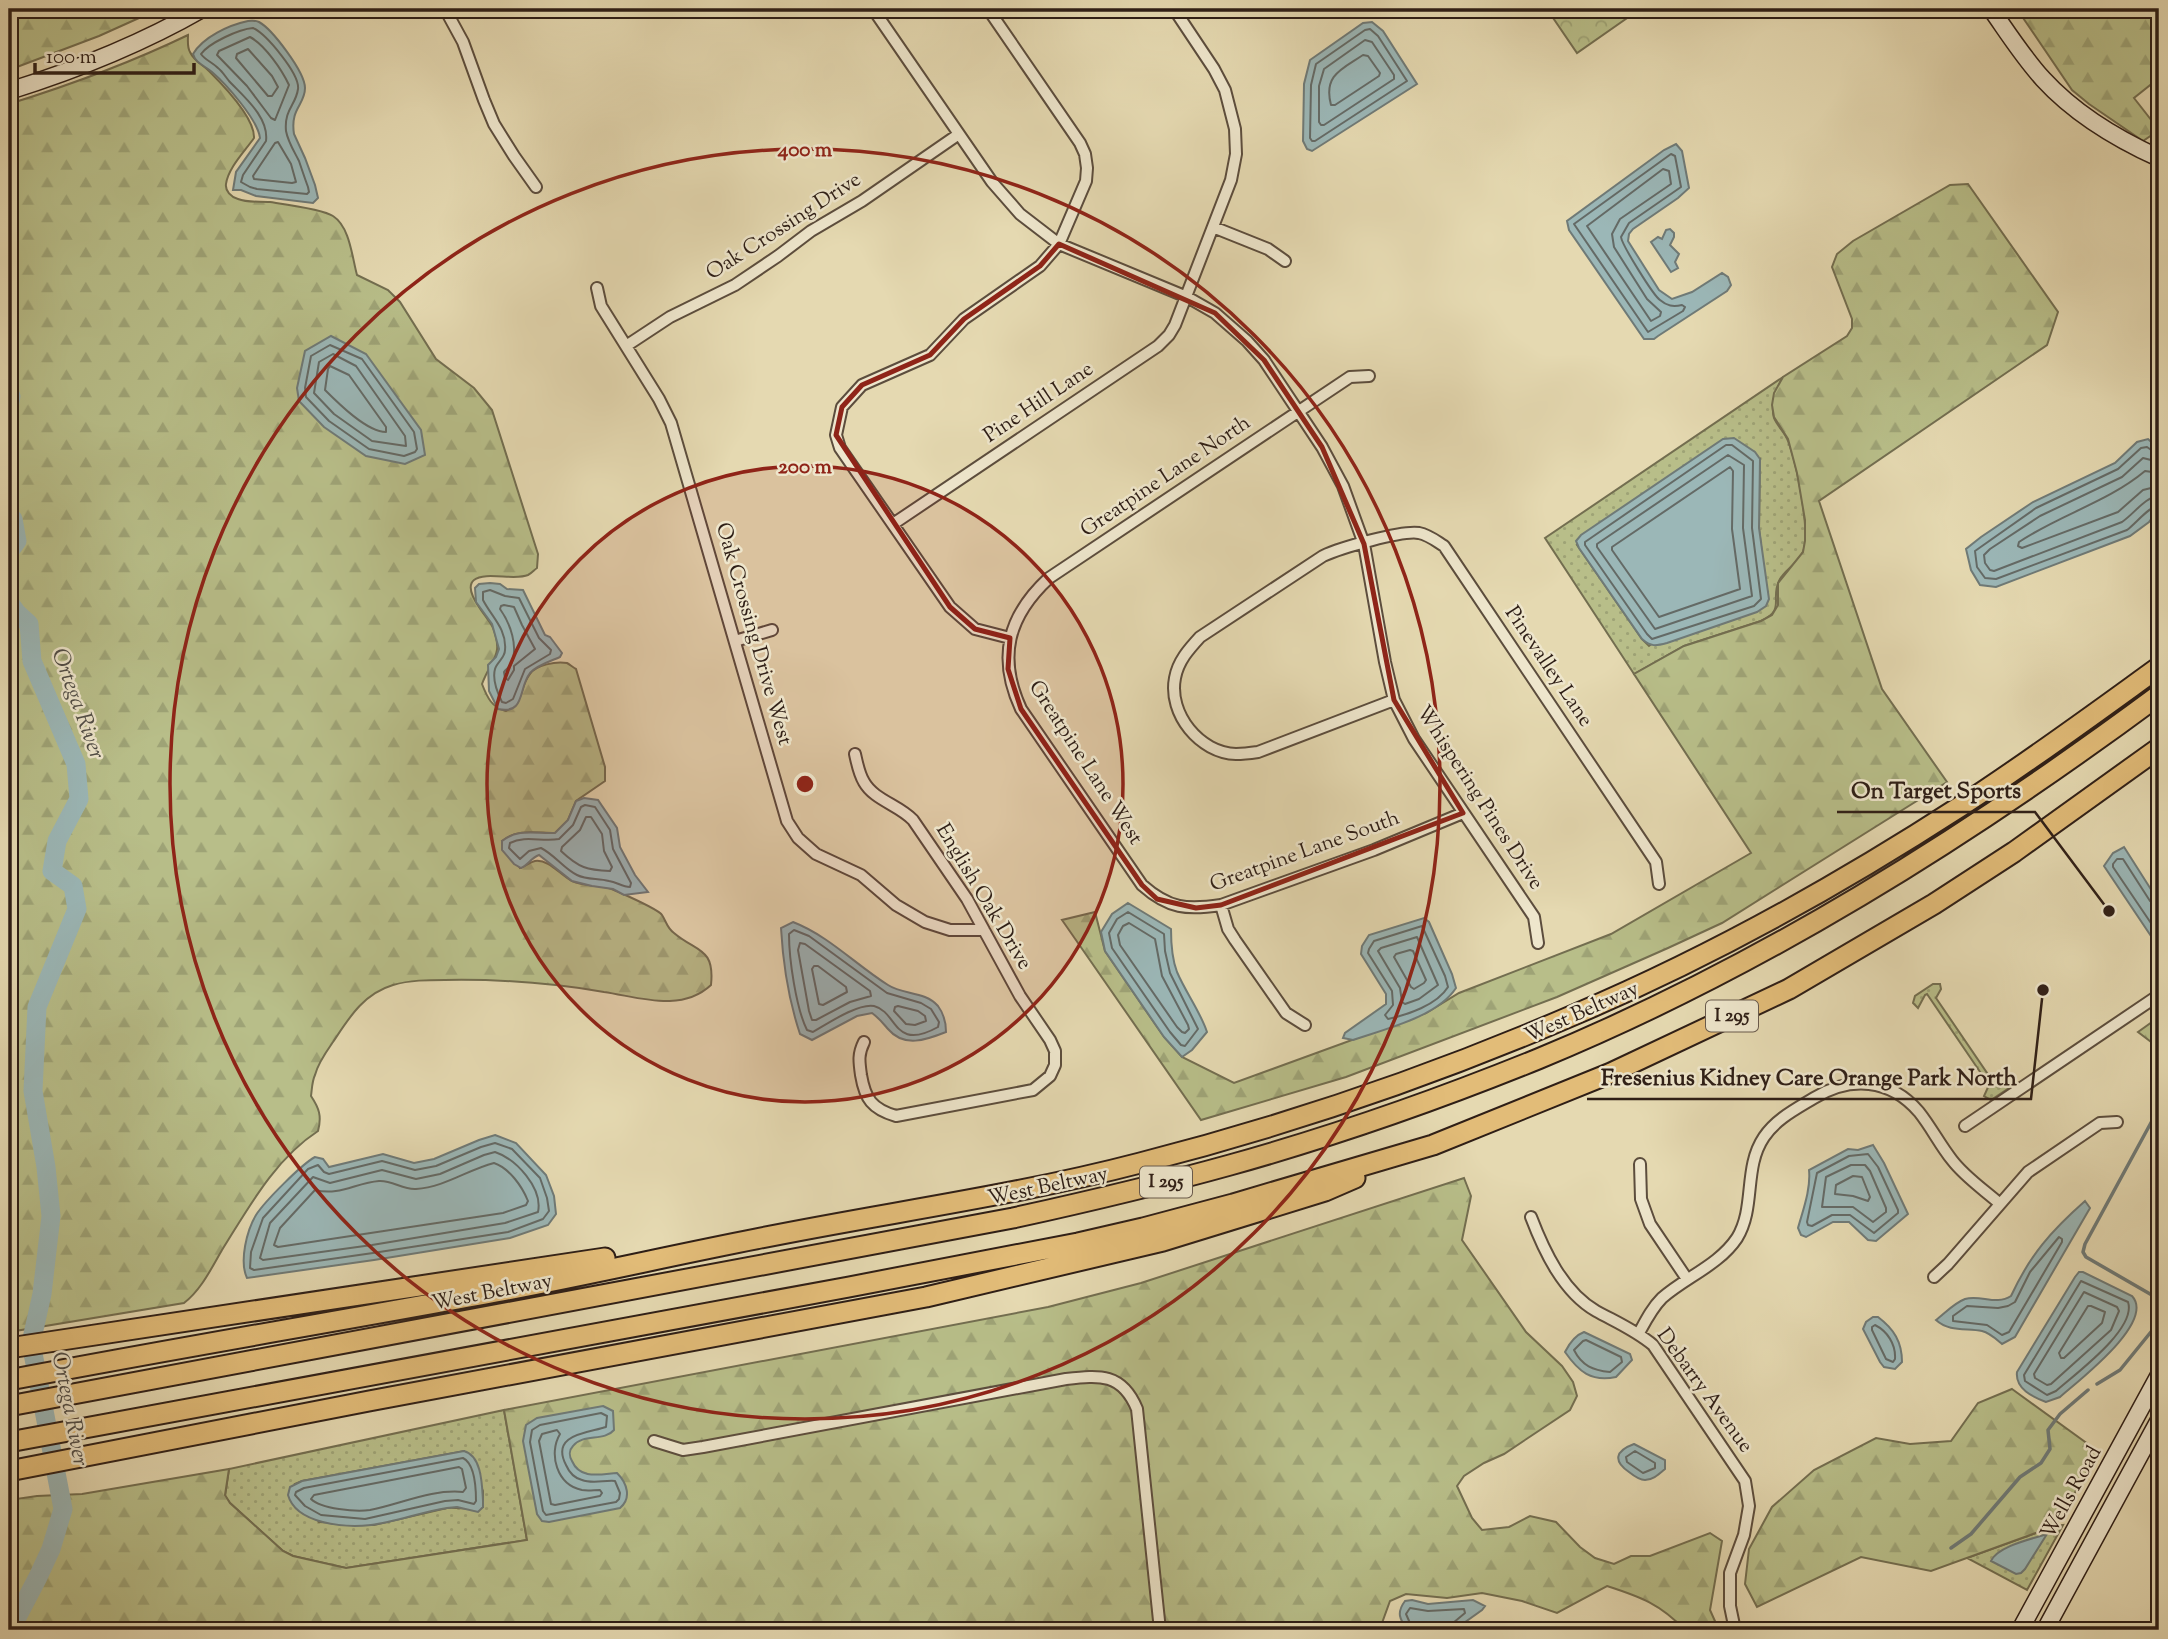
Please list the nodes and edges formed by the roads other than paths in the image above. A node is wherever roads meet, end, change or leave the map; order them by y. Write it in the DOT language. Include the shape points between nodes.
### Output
graph roads {
  1 [pos="202,9"];
  2 [pos="445,9"];
  3 [pos="873,9"];
  4 [pos="988,9"];
  5 [pos="1174,9"];
  6 [pos="1991,9"];
  7 [pos="9,91"];
  8 [pos="959,134"];
  9 [pos="2159,158"];
  10 [pos="536,187"];
  11 [pos="1213,228"];
  12 [pos="1059,244"];
  13 [pos="1285,261"];
  14 [pos="597,288"];
  15 [pos="1187,296"];
  16 [pos="626,346"];
  17 [pos="1369,376"];
  18 [pos="1298,412"];
  19 [pos="892,524"];
  20 [pos="1364,544"];
  21 [pos="772,630"];
  22 [pos="1010,638"];
  23 [pos="735,641"];
  24 [pos="2159,667"];
  25 [pos="2159,695"];
  26 [pos="1394,700"];
  27 [pos="2159,748"];
  28 [pos="855,754"];
  29 [pos="1463,813"];
  30 [pos="1659,884"];
  31 [pos="1157,899"];
  32 [pos="1221,905"];
  33 [pos="984,930"];
  34 [pos="1538,943"];
  35 [pos="2159,995"];
  36 [pos="1304,1025"];
  37 [pos="863,1042"];
  38 [pos="2117,1122"];
  39 [pos="1965,1126"];
  40 [pos="1433,1145"];
  41 [pos="1640,1164"];
  42 [pos="1999,1203"];
  43 [pos="1531,1217"];
  44 [pos="758,1239"];
  45 [pos="1934,1277"];
  46 [pos="1687,1279"];
  47 [pos="1639,1333"];
  48 [pos="9,1348"];
  49 [pos="2159,1375"];
  50 [pos="11,1380"];
  51 [pos="15,1405"];
  52 [pos="2159,1420"];
  53 [pos="17,1441"];
  54 [pos="654,1441"];
  55 [pos="9,1472"];
  56 [pos="1160,1630"];
  57 [pos="1735,1630"];
  58 [pos="2020,1630"];
  59 [pos="2045,1630"];
  1 -- 7 [label="main road" via="116,53"];
  2 -- 10 [label="street" via="463,42 494,124"];
  3 -- 8 [label="street, Whispering Pines Drive"];
  4 -- 12 [label="street" via="1085,154 1087,181"];
  5 -- 11 [label="street, Pine Hill Lane" via="1214,69 1231,109 1236,154"];
  6 -- 9 [label="main road" via="2021,53 2072,106"];
  8 -- 12 [label="street, Whispering Pines Drive" via="1005,198"];
  8 -- 16 [label="street, Oak Crossing Drive" via="735,285 670,317"];
  11 -- 13 [label="street" via="1268,249"];
  11 -- 15 [label="street, Pine Hill Lane"];
  12 -- 15 [label="street, Whispering Pines Drive"];
  12 -- 19 [label="street" via="1040,266 964,318 930,355 862,385 842,407 836,435 840,447"];
  14 -- 16 [label="street, Oak Crossing Drive West" via="601,306"];
  15 -- 18 [label="street, Whispering Pines Drive" via="1216,313 1247,341"];
  15 -- 19 [label="street, Pine Hill Lane" via="1175,325 1158,346"];
  16 -- 23 [label="street, Oak Crossing Drive West" via="671,423"];
  17 -- 18 [label="street, Greatpine Lane North" via="1350,377"];
  18 -- 20 [label="street, Whispering Pines Drive" via="1343,486"];
  18 -- 22 [label="street, Greatpine Lane North" via="1049,578 1031,594"];
  19 -- 22 [label="street" via="960,617 975,629"];
  20 -- 26 [label="street, Whispering Pines Drive"];
  20 -- 26 [label="street, Pinevalley Lane" via="1323,556 1200,637 1184,656 1175,679 1175,698 1200,741 1235,754 1258,752"];
  20 -- 30 [label="street, Pinevalley Lane" via="1420,533 1444,546 1656,862"];
  21 -- 23 [label="street"];
  22 -- 31 [label="street, Greatpine Lane West" via="1008,668 1021,709 1142,886"];
  23 -- 33 [label="street, Oak Crossing Drive West" via="787,821 798,838 816,854 861,875 925,922 950,930"];
  24 -- 44 [label="highway" via="2022,765 1891,850 1744,933 1569,1017 1377,1091 1151,1160 1009,1193"];
  25 -- 51 [label="highway, West Beltway / I 295" via="1958,837 1769,949 1540,1058 1326,1136 1122,1194 1013,1218"];
  26 -- 29 [label="street, Whispering Pines Drive" via="1414,740"];
  27 -- 40 [label="highway, I 295" via="2014,852 1789,989 1611,1073"];
  28 -- 33 [label="street, English Oak Drive" via="863,781 913,820"];
  29 -- 32 [label="street, Greatpine Lane South"];
  29 -- 34 [label="street, Whispering Pines Drive" via="1534,917"];
  31 -- 32 [label="street, Greatpine Lane South" via="1196,908"];
  32 -- 36 [label="street" via="1234,940 1286,1013"];
  33 -- 37 [label="street, English Oak Drive" via="1055,1051 1050,1076 1033,1090 896,1116 872,1104 864,1092 858,1055"];
  35 -- 39 [label="street"];
  38 -- 42 [label="street" via="2100,1123 2038,1163"];
  40 -- 53 [label="highway, I 295" via="1233,1204 1078,1243"];
  40 -- 55 [label="highway" via="1325,1191 1163,1241 1014,1278"];
  41 -- 46 [label="street" via="1641,1199 1647,1217"];
  42 -- 45 [label="street"];
  42 -- 46 [label="street" via="1954,1162 1908,1101 1881,1086 1846,1084 1787,1114 1764,1136 1752,1167 1748,1209 1738,1237 1720,1258"];
  43 -- 47 [label="street, Debarry Avenue" via="1546,1253 1581,1300"];
  44 -- 48 [label="highway"];
  44 -- 50 [label="highway"];
  46 -- 47 [label="street" via="1655,1306"];
  47 -- 57 [label="street, Debarry Avenue" via="1653,1345 1745,1481 1749,1506 1730,1573"];
  49 -- 58 [label="main road, Wells Road"];
  52 -- 59 [label="main road, Wells Road"];
  54 -- 56 [label="street" via="683,1450 1098,1375 1131,1395 1137,1409"];
}
